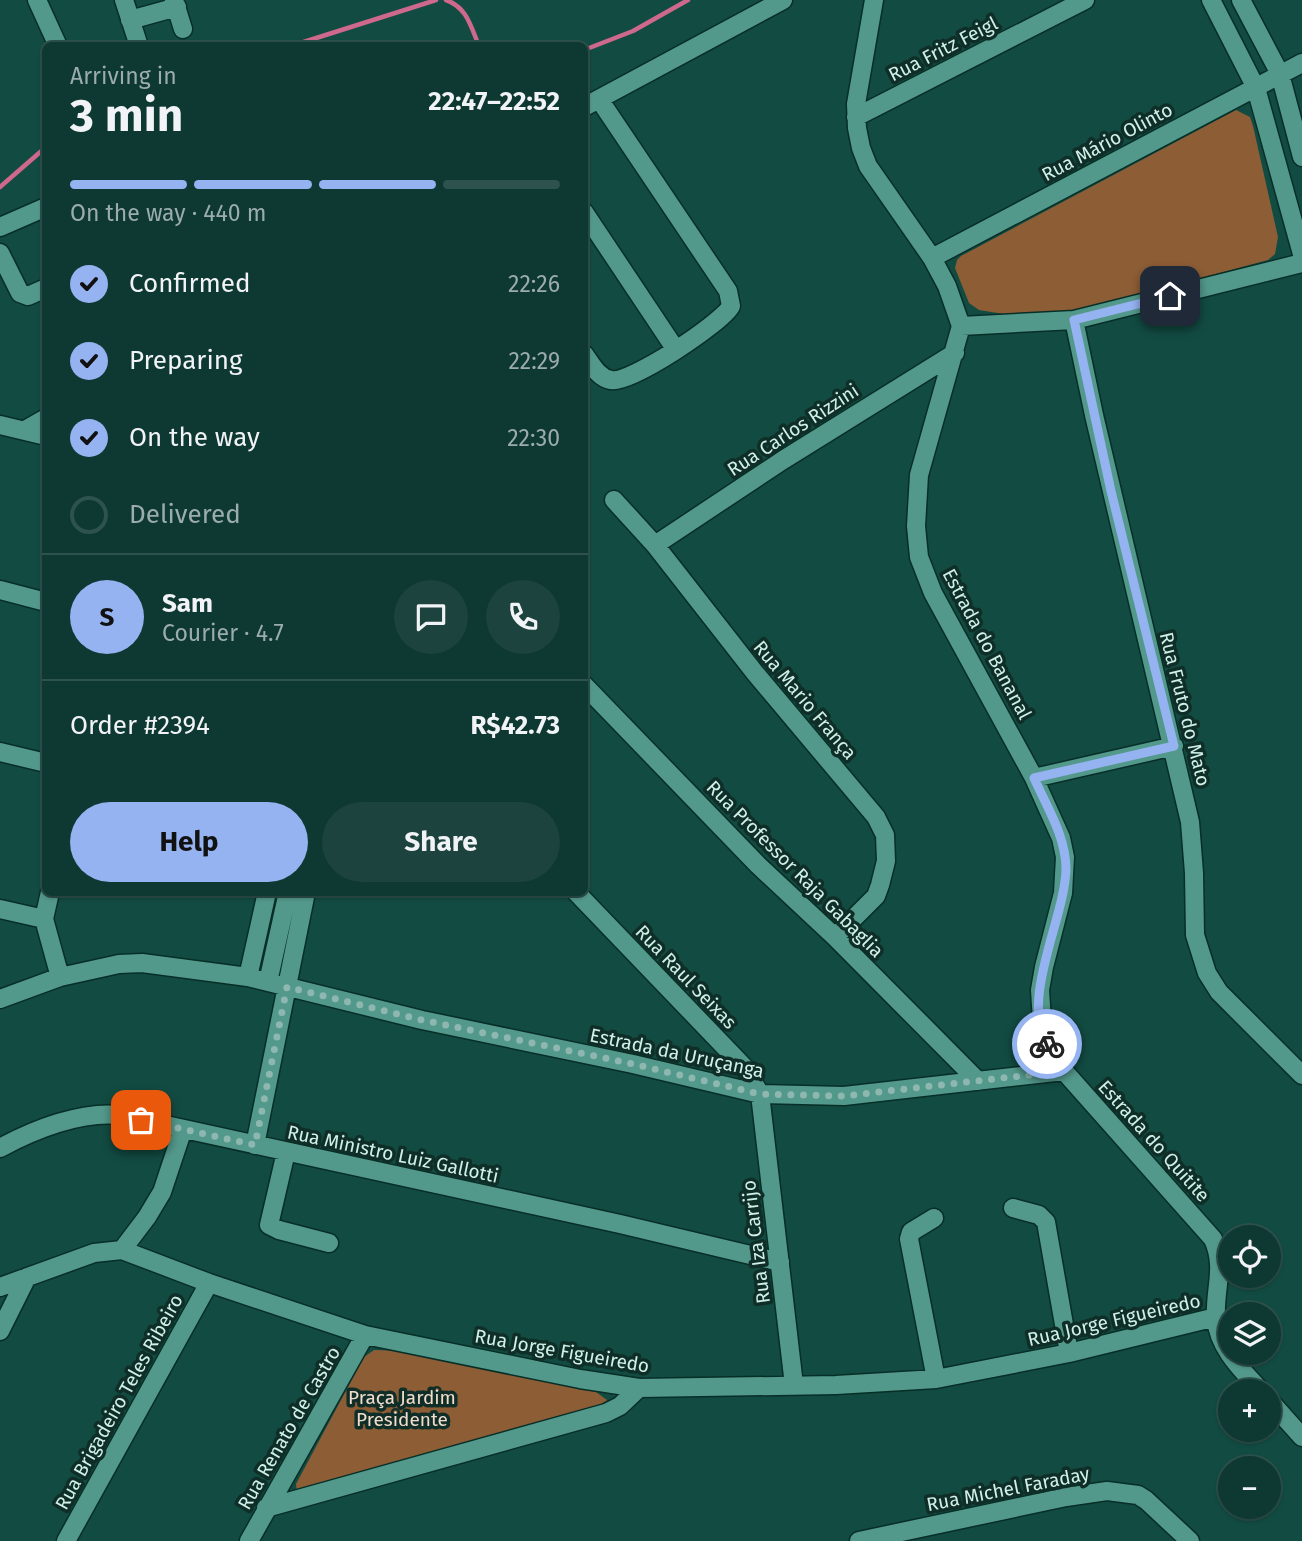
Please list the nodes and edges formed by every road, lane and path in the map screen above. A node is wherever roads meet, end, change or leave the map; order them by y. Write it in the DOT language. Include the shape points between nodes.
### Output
graph roads {
  1 [pos="37,0"];
  2 [pos="124,0"];
  3 [pos="783,0"];
  4 [pos="874,0"];
  5 [pos="1086,0"];
  6 [pos="1211,0"];
  7 [pos="1241,0"];
  8 [pos="176,4"];
  9 [pos="130,20"];
  10 [pos="183,29"];
  11 [pos="56,42"];
  12 [pos="138,42"];
  13 [pos="1302,63"];
  14 [pos="1280,74"];
  15 [pos="1256,88"];
  16 [pos="592,103"];
  17 [pos="856,117"];
  18 [pos="1302,157"];
  19 [pos="42,209"];
  20 [pos="588,218"];
  21 [pos="0,227"];
  22 [pos="0,253"];
  23 [pos="1302,254"];
  24 [pos="932,258"];
  25 [pos="1302,263"];
  26 [pos="42,290"];
  27 [pos="1074,320"];
  28 [pos="961,326"];
  29 [pos="676,350"];
  30 [pos="955,353"];
  31 [pos="588,360"];
  32 [pos="42,420"];
  33 [pos="0,425"];
  34 [pos="25,430"];
  35 [pos="42,435"];
  36 [pos="614,500"];
  37 [pos="655,545"];
  38 [pos="0,590"];
  39 [pos="42,601"];
  40 [pos="588,689"];
  41 [pos="1174,746"];
  42 [pos="0,752"];
  43 [pos="42,762"];
  44 [pos="1034,778"];
  45 [pos="49,896"];
  46 [pos="266,896"];
  47 [pos="287,896"];
  48 [pos="305,896"];
  49 [pos="580,896"];
  50 [pos="0,909"];
  51 [pos="44,919"];
  52 [pos="835,937"];
  53 [pos="60,977"];
  54 [pos="248,977"];
  55 [pos="268,982"];
  56 [pos="287,987"];
  57 [pos="0,999"];
  58 [pos="1064,1071"];
  59 [pos="1302,1075"];
  60 [pos="978,1081"];
  61 [pos="760,1094"];
  62 [pos="183,1129"];
  63 [pos="255,1145"];
  64 [pos="0,1148"];
  65 [pos="286,1152"];
  66 [pos="1013,1208"];
  67 [pos="934,1217"];
  68 [pos="328,1243"];
  69 [pos="122,1250"];
  70 [pos="780,1262"];
  71 [pos="27,1277"];
  72 [pos="209,1283"];
  73 [pos="0,1287"];
  74 [pos="0,1301"];
  75 [pos="1216,1318"];
  76 [pos="3,1324"];
  77 [pos="365,1335"];
  78 [pos="1069,1353"];
  79 [pos="936,1379"];
  80 [pos="1251,1379"];
  81 [pos="794,1385"];
  82 [pos="639,1388"];
  83 [pos="1281,1413"];
  84 [pos="1302,1437"];
  85 [pos="266,1508"];
  86 [pos="66,1541"];
  87 [pos="249,1541"];
  88 [pos="859,1541"];
  89 [pos="1190,1541"];
  1 -- 11 [label="street"];
  2 -- 9 [label="street"];
  3 -- 16 [label="street"];
  4 -- 17 [label="street"];
  5 -- 17 [label="street, Rua Fritz Feigl"];
  6 -- 15 [label="street"];
  7 -- 14 [label="street"];
  8 -- 9 [label="street"];
  8 -- 10 [label="street"];
  9 -- 12 [label="street"];
  13 -- 14 [label="street, Rua Mário Olinto"];
  14 -- 15 [label="street, Rua Mário Olinto"];
  14 -- 18 [label="street"];
  15 -- 23 [label="street"];
  15 -- 24 [label="street, Rua Mário Olinto"];
  16 -- 29 [label="street" via="678,215 731,298 731,306 720,320"];
  17 -- 24 [label="street" via="869,166"];
  19 -- 21 [label="street"];
  20 -- 29 [label="street"];
  22 -- 26 [label="street" via="20,293 28,296"];
  24 -- 28 [label="street"];
  25 -- 27 [label="street"];
  27 -- 28 [label="street"];
  27 -- 41 [label="street, Rua Fruto do Mato"];
  28 -- 30 [label="street, Estrada do Bananal"];
  29 -- 31 [label="street" via="622,380 609,381"];
  30 -- 37 [label="street, Rua Carlos Rizzini"];
  30 -- 44 [label="street, Estrada do Bananal" via="919,475 919,557 933,593"];
  32 -- 34 [label="street"];
  33 -- 34 [label="street"];
  34 -- 35 [label="street"];
  36 -- 37 [label="street, Rua Mario França"];
  37 -- 52 [label="street, Rua Mario França" via="876,817 885,835 886,861 876,897"];
  38 -- 39 [label="street"];
  40 -- 52 [label="street, Rua Professor Raja Gabaglia" via="758,865"];
  41 -- 44 [label="street"];
  41 -- 59 [label="street, Rua Fruto do Mato" via="1190,822 1195,935 1207,972 1219,992"];
  42 -- 43 [label="street"];
  44 -- 58 [label="street, Estrada do Bananal" via="1065,857 1063,893 1044,967 1040,1005 1043,1037"];
  45 -- 51 [label="street"];
  46 -- 54 [label="street"];
  47 -- 55 [label="street"];
  48 -- 56 [label="street"];
  49 -- 61 [label="street, Rua Raul Seixas" via="745,1068"];
  50 -- 51 [label="street"];
  51 -- 53 [label="street"];
  52 -- 60 [label="street, Rua Professor Raja Gabaglia"];
  53 -- 54 [label="street, Estrada da Uruçanga" via="142,963"];
  53 -- 57 [label="street, Estrada da Uruçanga"];
  54 -- 55 [label="street, Estrada da Uruçanga"];
  55 -- 56 [label="street, Estrada da Uruçanga"];
  56 -- 61 [label="street, Estrada da Uruçanga"];
  56 -- 63 [label="street"];
  58 -- 60 [label="street, Estrada da Uruçanga"];
  58 -- 75 [label="street, Estrada do Quitite" via="1213,1239 1220,1266"];
  60 -- 61 [label="street, Estrada da Uruçanga" via="844,1096"];
  61 -- 70 [label="street, Rua Iza Carrijo"];
  62 -- 63 [label="street, Rua Ministro Luiz Gallotti"];
  62 -- 64 [label="street, Rua Ministro Luiz Gallotti" via="102,1113 80,1116"];
  62 -- 69 [label="street" via="162,1192"];
  63 -- 65 [label="street, Rua Ministro Luiz Gallotti"];
  65 -- 68 [label="street" via="269,1224"];
  65 -- 70 [label="street, Rua Ministro Luiz Gallotti"];
  66 -- 78 [label="street" via="1039,1215 1046,1222"];
  67 -- 79 [label="street" via="911,1232 909,1239"];
  69 -- 71 [label="street, Rua Jorge Figueiredo" via="94,1253"];
  69 -- 72 [label="street, Rua Jorge Figueiredo"];
  70 -- 81 [label="street, Rua Iza Carrijo"];
  71 -- 73 [label="street, Rua Jorge Figueiredo"];
  71 -- 76 [label="street"];
  72 -- 77 [label="street, Rua Jorge Figueiredo"];
  72 -- 86 [label="street, Rua Brigadeiro Teles Ribeiro"];
  74 -- 76 [label="street"];
  75 -- 78 [label="street, Rua Jorge Figueiredo"];
  75 -- 80 [label="street, Estrada do Quitite" via="1228,1353"];
  77 -- 82 [label="street, Rua Jorge Figueiredo"];
  77 -- 85 [label="street, Rua Renato de Castro"];
  78 -- 79 [label="street, Rua Jorge Figueiredo"];
  79 -- 81 [label="street, Rua Jorge Figueiredo"];
  81 -- 82 [label="street, Rua Jorge Figueiredo"];
  82 -- 85 [label="street" via="606,1413"];
  83 -- 84 [label="street"];
  85 -- 87 [label="street, Rua Renato de Castro"];
  88 -- 89 [label="street, Rua Michel Faraday" via="1107,1491 1138,1495"];
}
